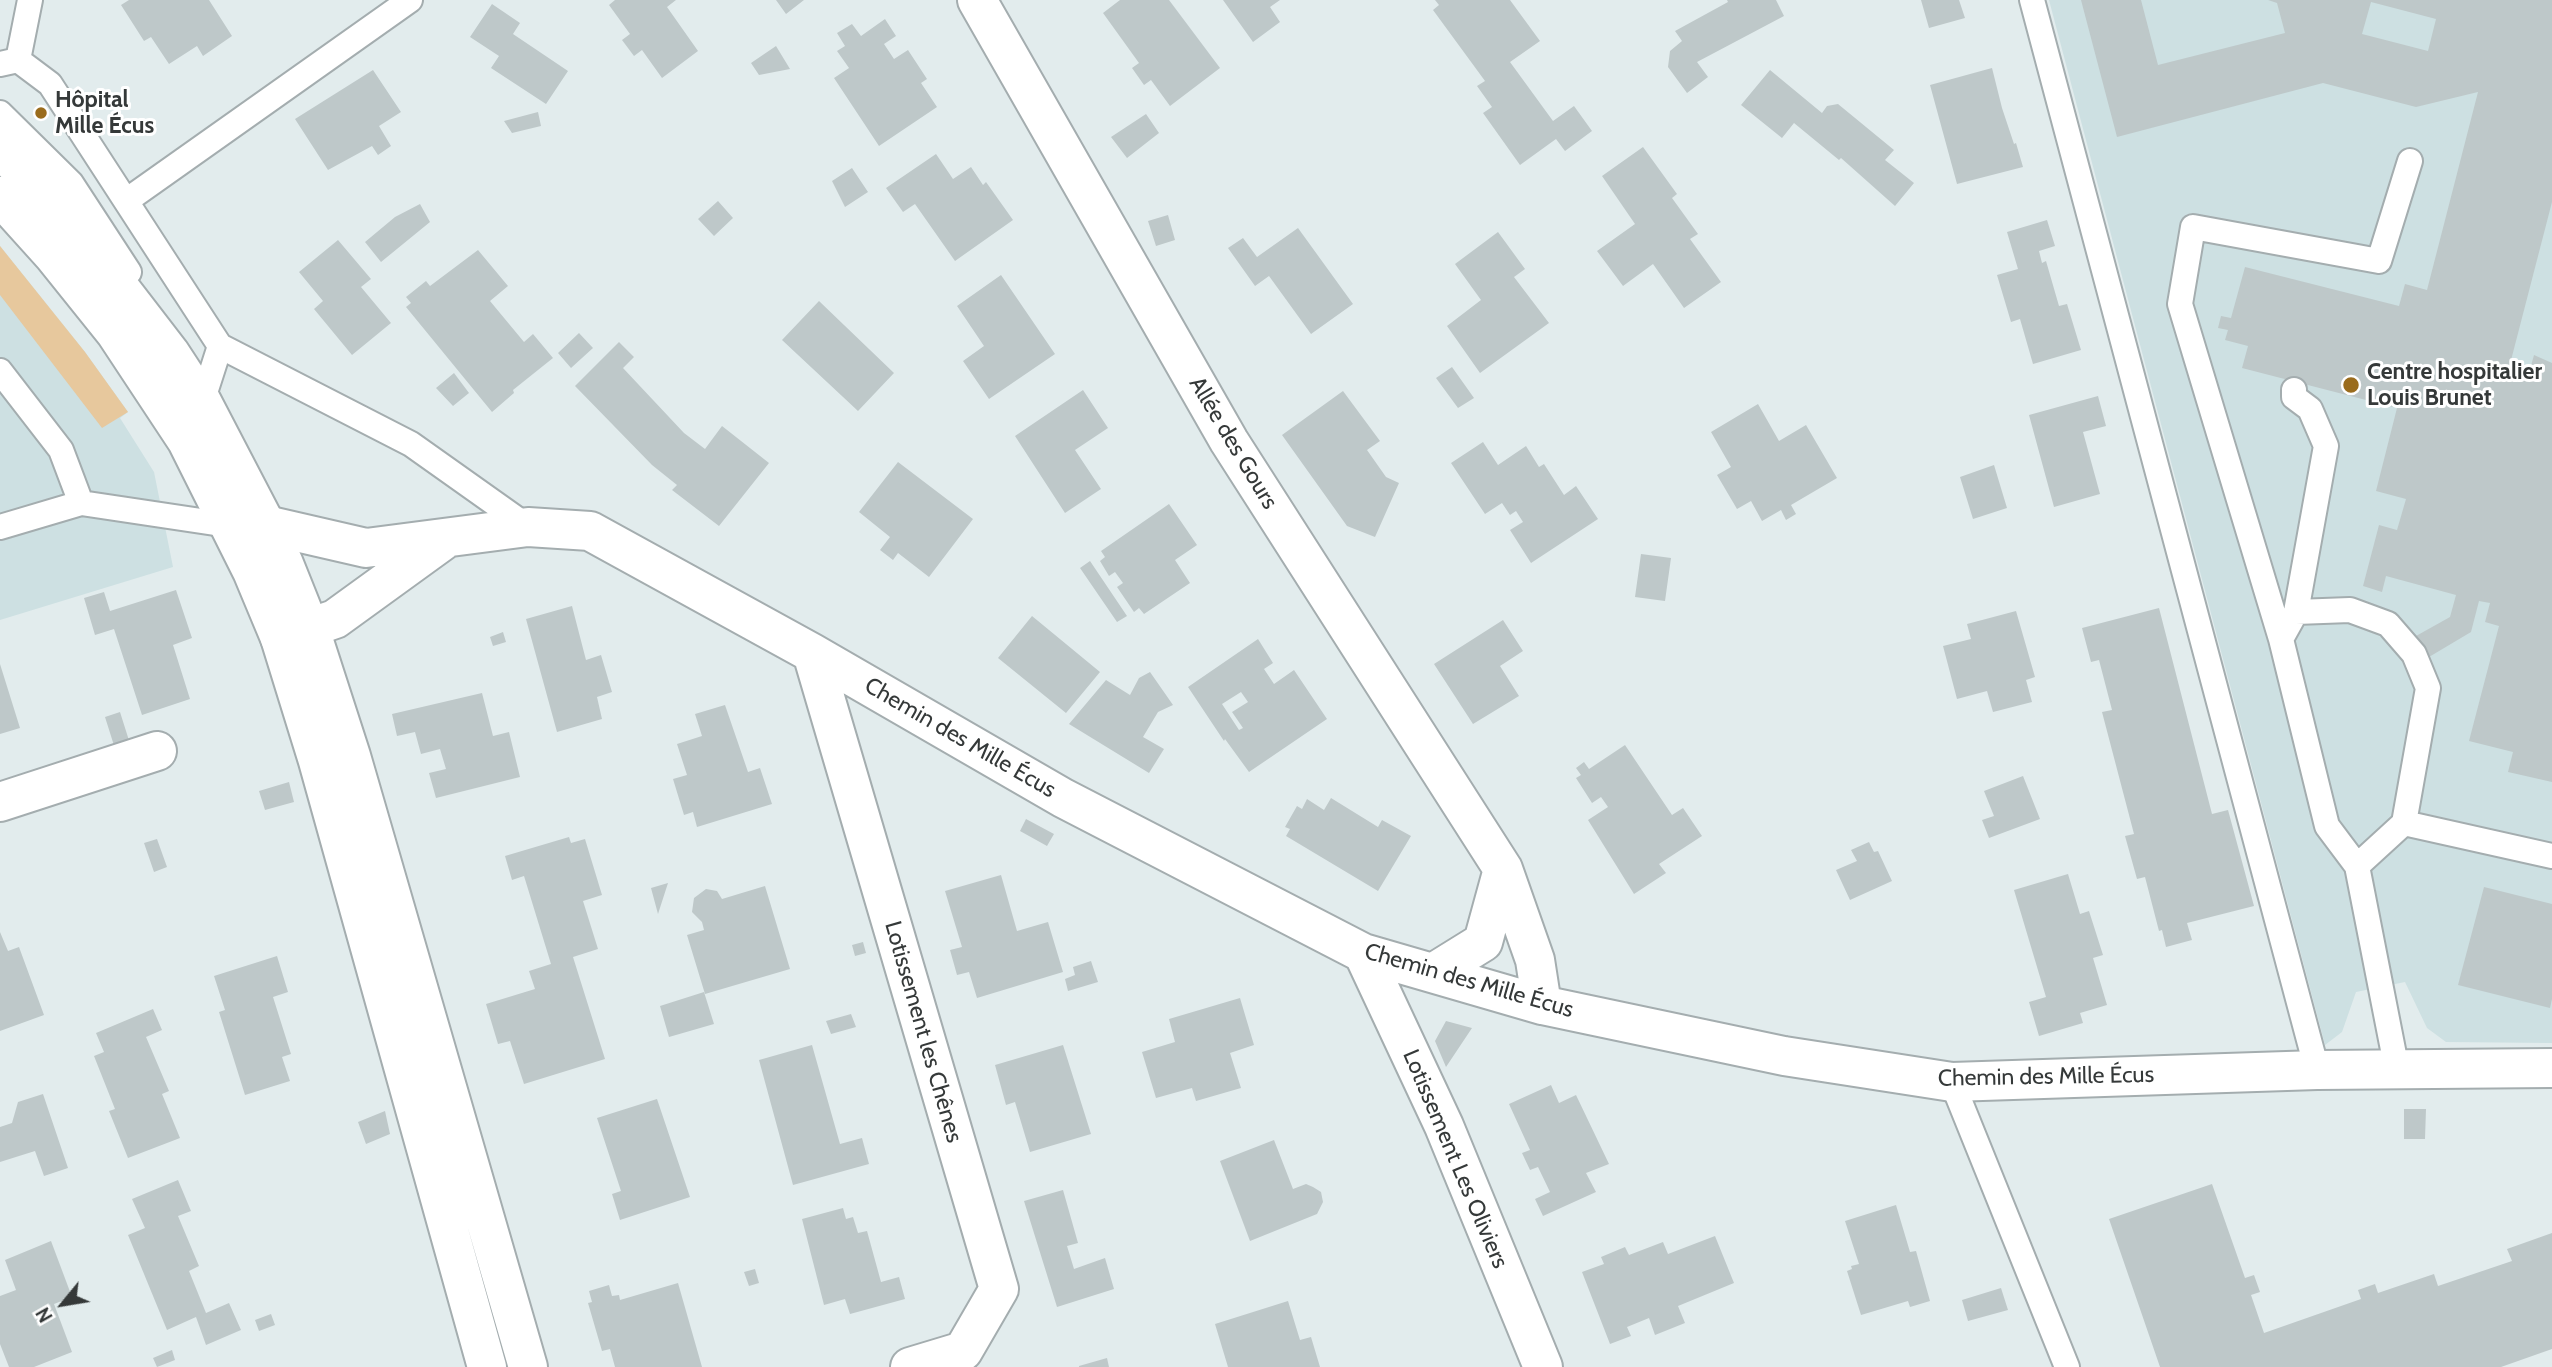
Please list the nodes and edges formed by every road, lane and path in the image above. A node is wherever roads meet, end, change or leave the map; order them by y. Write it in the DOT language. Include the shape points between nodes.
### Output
graph roads {
  1 [pos="30,0"];
  2 [pos="410,0"];
  3 [pos="2032,0"];
  4 [pos="983,2"];
  5 [pos="9,62"];
  6 [pos="0,113"];
  7 [pos="0,148"];
  8 [pos="2410,161"];
  9 [pos="0,196"];
  10 [pos="126,201"];
  11 [pos="220,346"];
  12 [pos="170,353"];
  13 [pos="0,370"];
  14 [pos="2294,390"];
  15 [pos="202,402"];
  16 [pos="81,503"];
  17 [pos="228,525"];
  18 [pos="266,525"];
  19 [pos="0,527"];
  20 [pos="528,527"];
  21 [pos="446,538"];
  22 [pos="2296,612"];
  23 [pos="295,633"];
  24 [pos="2281,639"];
  25 [pos="812,653"];
  26 [pos="157,751"];
  27 [pos="0,802"];
  28 [pos="2404,823"];
  29 [pos="2552,856"];
  30 [pos="2357,866"];
  31 [pos="1503,869"];
  32 [pos="1363,953"];
  33 [pos="1433,973"];
  34 [pos="1542,1005"];
  35 [pos="2552,1068"];
  36 [pos="2317,1070"];
  37 [pos="2397,1070"];
  38 [pos="1952,1082"];
  39 [pos="487,1367"];
  40 [pos="528,1367"];
  41 [pos="910,1367"];
  42 [pos="1543,1367"];
  43 [pos="2067,1367"];
  1 -- 5 [label="lane"];
  2 -- 10 [label="lane"];
  3 -- 36 [label="lane"];
  4 -- 31 [label="street, Allée des Gours" via="1229,441"];
  5 -- 10 [label="lane" via="50,84"];
  6 -- 12 [label="lane" via="71,183 150,305"];
  7 -- 12 [label="street" via="83,240"];
  8 -- 24 [label="lane" via="2379,261 2193,227 2179,304"];
  9 -- 17 [label="street" via="115,332 187,441"];
  10 -- 11 [label="lane"];
  11 -- 15 [label="lane"];
  11 -- 20 [label="lane" via="411,444"];
  12 -- 15 [label="street"];
  13 -- 16 [label="lane" via="61,450"];
  14 -- 22 [label="lane" via="2294,397 2310,408 2326,446"];
  15 -- 18 [label="street"];
  16 -- 17 [label="lane"];
  16 -- 19 [label="lane"];
  17 -- 23 [label="street"];
  18 -- 21 [label="street, Chemin des Mille Écus" via="366,548"];
  18 -- 23 [label="street"];
  20 -- 21 [label="street, Chemin des Mille Écus"];
  20 -- 25 [label="street, Chemin des Mille Écus" via="590,531"];
  21 -- 23 [label="street" via="335,619"];
  22 -- 24 [label="lane"];
  22 -- 28 [label="lane" via="2350,610 2388,624 2414,654 2427,688"];
  23 -- 39 [label="street" via="318,761"];
  23 -- 40 [label="street" via="351,756"];
  24 -- 30 [label="lane" via="2327,827"];
  25 -- 32 [label="street, Chemin des Mille Écus" via="1063,798"];
  25 -- 41 [label="street, Lotissement les Chênes" via="999,1289 963,1351"];
  26 -- 27 [label="street"];
  28 -- 29 [label="lane"];
  28 -- 30 [label="lane"];
  30 -- 37 [label="lane"];
  31 -- 33 [label="street" via="1483,942"];
  31 -- 34 [label="street, Allée des Gours" via="1535,960"];
  32 -- 33 [label="street, Chemin des Mille Écus"];
  32 -- 42 [label="street, Lotissement Les Oliviers" via="1444,1126"];
  33 -- 34 [label="street, Chemin des Mille Écus"];
  34 -- 38 [label="street, Chemin des Mille Écus" via="1784,1056"];
  35 -- 37 [label="street, Chemin des Mille Écus"];
  36 -- 37 [label="street, Chemin des Mille Écus"];
  36 -- 38 [label="street, Chemin des Mille Écus"];
  38 -- 43 [label="lane"];
}
